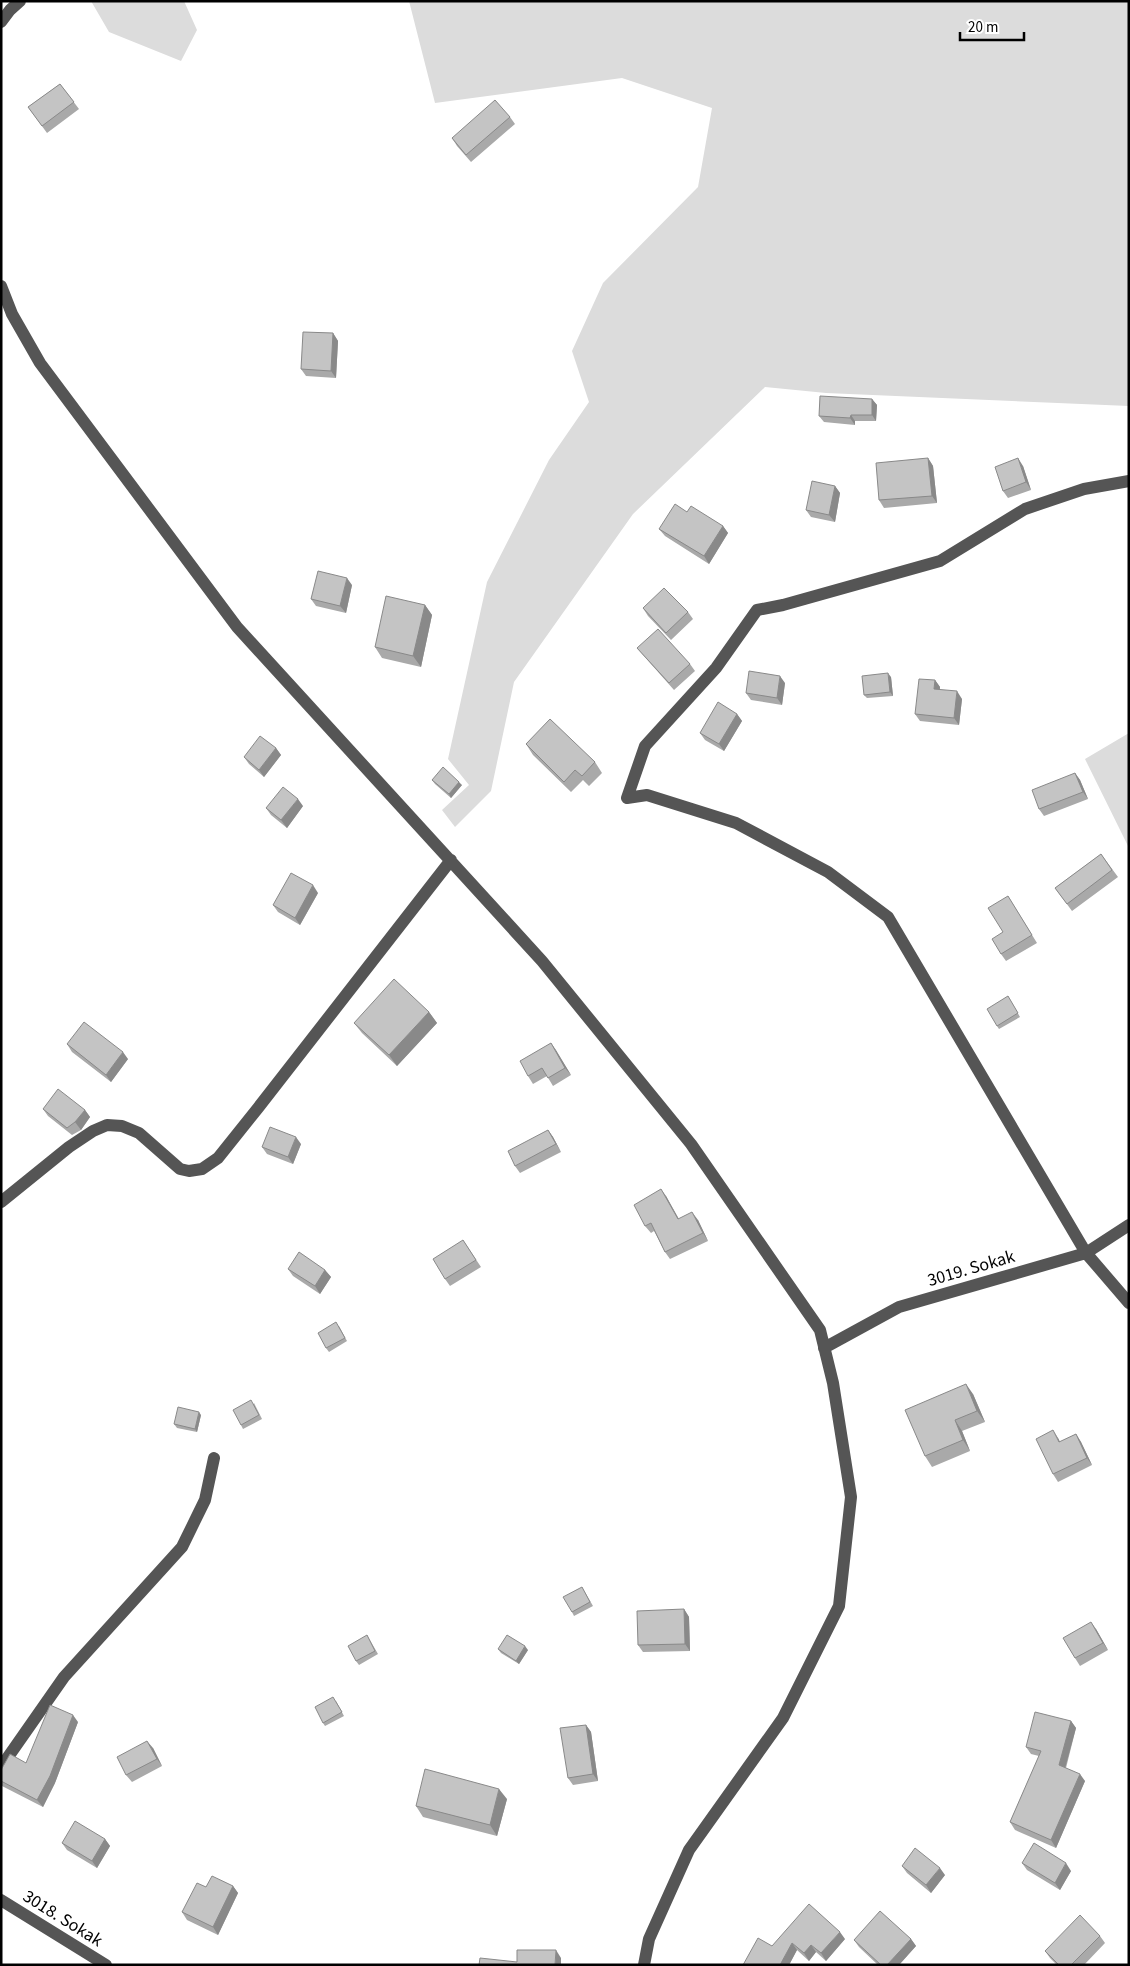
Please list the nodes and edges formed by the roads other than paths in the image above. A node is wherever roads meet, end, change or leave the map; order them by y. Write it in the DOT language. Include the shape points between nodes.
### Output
graph roads {
  1 [pos="20,1"];
  2 [pos="1,22"];
  3 [pos="1,286"];
  4 [pos="6,317"];
  5 [pos="1129,481"];
  6 [pos="451,860"];
  7 [pos="1,1202"];
  8 [pos="1129,1225"];
  9 [pos="1086,1253"];
  10 [pos="1129,1303"];
  11 [pos="824,1348"];
  12 [pos="214,1458"];
  13 [pos="1,1767"];
  14 [pos="1,1900"];
  15 [pos="106,1965"];
  16 [pos="644,1965"];
  1 -- 2 [label="street"];
  3 -- 4 [label="street"];
  4 -- 6 [label="street" via="237,627"];
  5 -- 9 [label="street" via="1084,489 1025,509 940,561 757,610 716,668 644,746 627,798 647,795 736,822 828,872 888,917"];
  6 -- 7 [label="street" via="218,1158 202,1169 180,1169 139,1133 122,1126 107,1125 69,1147"];
  6 -- 11 [label="street" via="542,961 691,1144 820,1330"];
  8 -- 9 [label="street, 3019. Sokak"];
  9 -- 10 [label="street"];
  9 -- 11 [label="street, 3019. Sokak" via="899,1307"];
  11 -- 16 [label="street" via="852,1497 839,1606 783,1718 689,1850 649,1939"];
  12 -- 13 [label="street" via="205,1500 182,1547 64,1677"];
  14 -- 15 [label="street, 3018. Sokak"];
}
